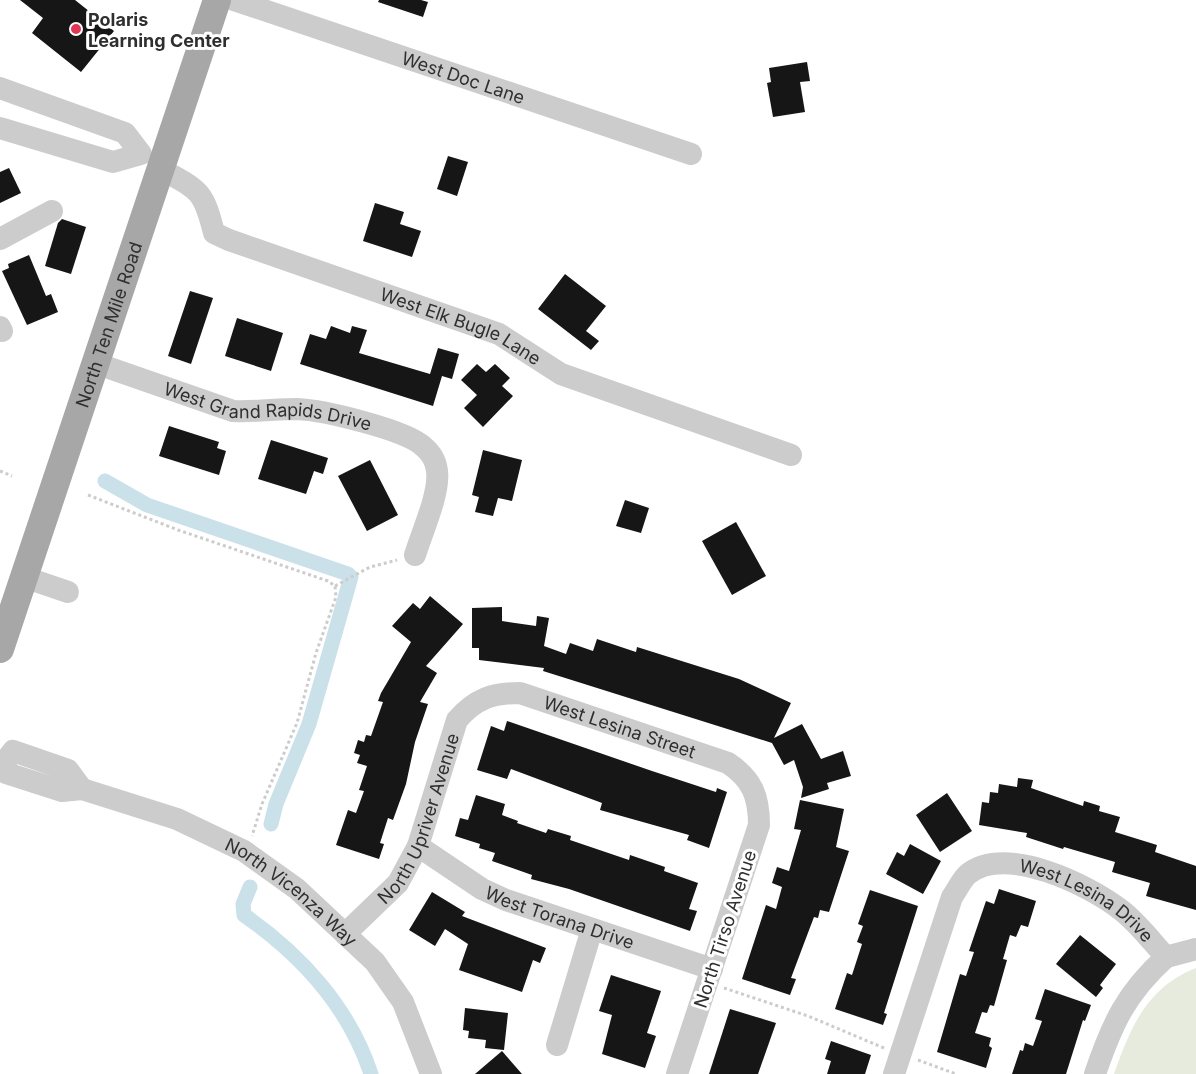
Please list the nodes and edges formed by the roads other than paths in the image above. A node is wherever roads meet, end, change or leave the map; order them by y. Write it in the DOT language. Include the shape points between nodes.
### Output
graph roads {
  1 [pos="217,0"];
  2 [pos="234,0"];
  3 [pos="0,88"];
  4 [pos="0,128"];
  5 [pos="691,154"];
  6 [pos="154,161"];
  7 [pos="52,211"];
  8 [pos="0,239"];
  9 [pos="95,363"];
  10 [pos="791,455"];
  11 [pos="409,555"];
  12 [pos="24,578"];
  13 [pos="68,592"];
  14 [pos="0,649"];
  15 [pos="482,698"];
  16 [pos="3,759"];
  17 [pos="751,783"];
  18 [pos="418,846"];
  19 [pos="592,929"];
  20 [pos="345,934"];
  21 [pos="1196,949"];
  22 [pos="1166,957"];
  23 [pos="716,978"];
  24 [pos="557,1045"];
  25 [pos="431,1074"];
  26 [pos="677,1074"];
  27 [pos="894,1074"];
  28 [pos="1095,1074"];
  1 -- 6 [label="main road, North Ten Mile Road"];
  2 -- 5 [label="street, West Doc Lane"];
  3 -- 6 [label="street" via="125,133"];
  4 -- 6 [label="street" via="113,162"];
  6 -- 9 [label="main road, North Ten Mile Road"];
  6 -- 10 [label="street, West Elk Bugle Lane" via="206,201 214,233 229,240 499,334 561,374"];
  7 -- 8 [label="street"];
  9 -- 11 [label="street, West Grand Rapids Drive" via="233,411 296,409 346,416 418,442 434,459 437,486"];
  9 -- 12 [label="main road, North Ten Mile Road"];
  12 -- 13 [label="street"];
  12 -- 14 [label="main road, North Ten Mile Road"];
  15 -- 17 [label="street, West Lesina Street" via="520,693 728,763"];
  15 -- 18 [label="street, North Upriver Avenue" via="457,720"];
  16 -- 20 [label="street, North Vicenza Way" via="6,773 62,791 82,789 177,819 244,851 297,889"];
  17 -- 23 [label="street, North Tirso Avenue" via="759,802 759,825"];
  18 -- 19 [label="street, West Torana Drive" via="482,889"];
  18 -- 20 [label="street, North Upriver Avenue" via="398,883"];
  19 -- 23 [label="street, West Torana Drive"];
  19 -- 24 [label="street"];
  20 -- 25 [label="street, North Vicenza Way" via="375,962 403,1002"];
  21 -- 22 [label="street, West Lesina Drive"];
  22 -- 27 [label="street, West Lesina Drive" via="1124,912 1085,887 1015,862 994,863 968,874 952,897"];
  22 -- 28 [label="street" via="1141,980 1120,1009"];
  23 -- 26 [label="street, North Tirso Avenue"];
}
